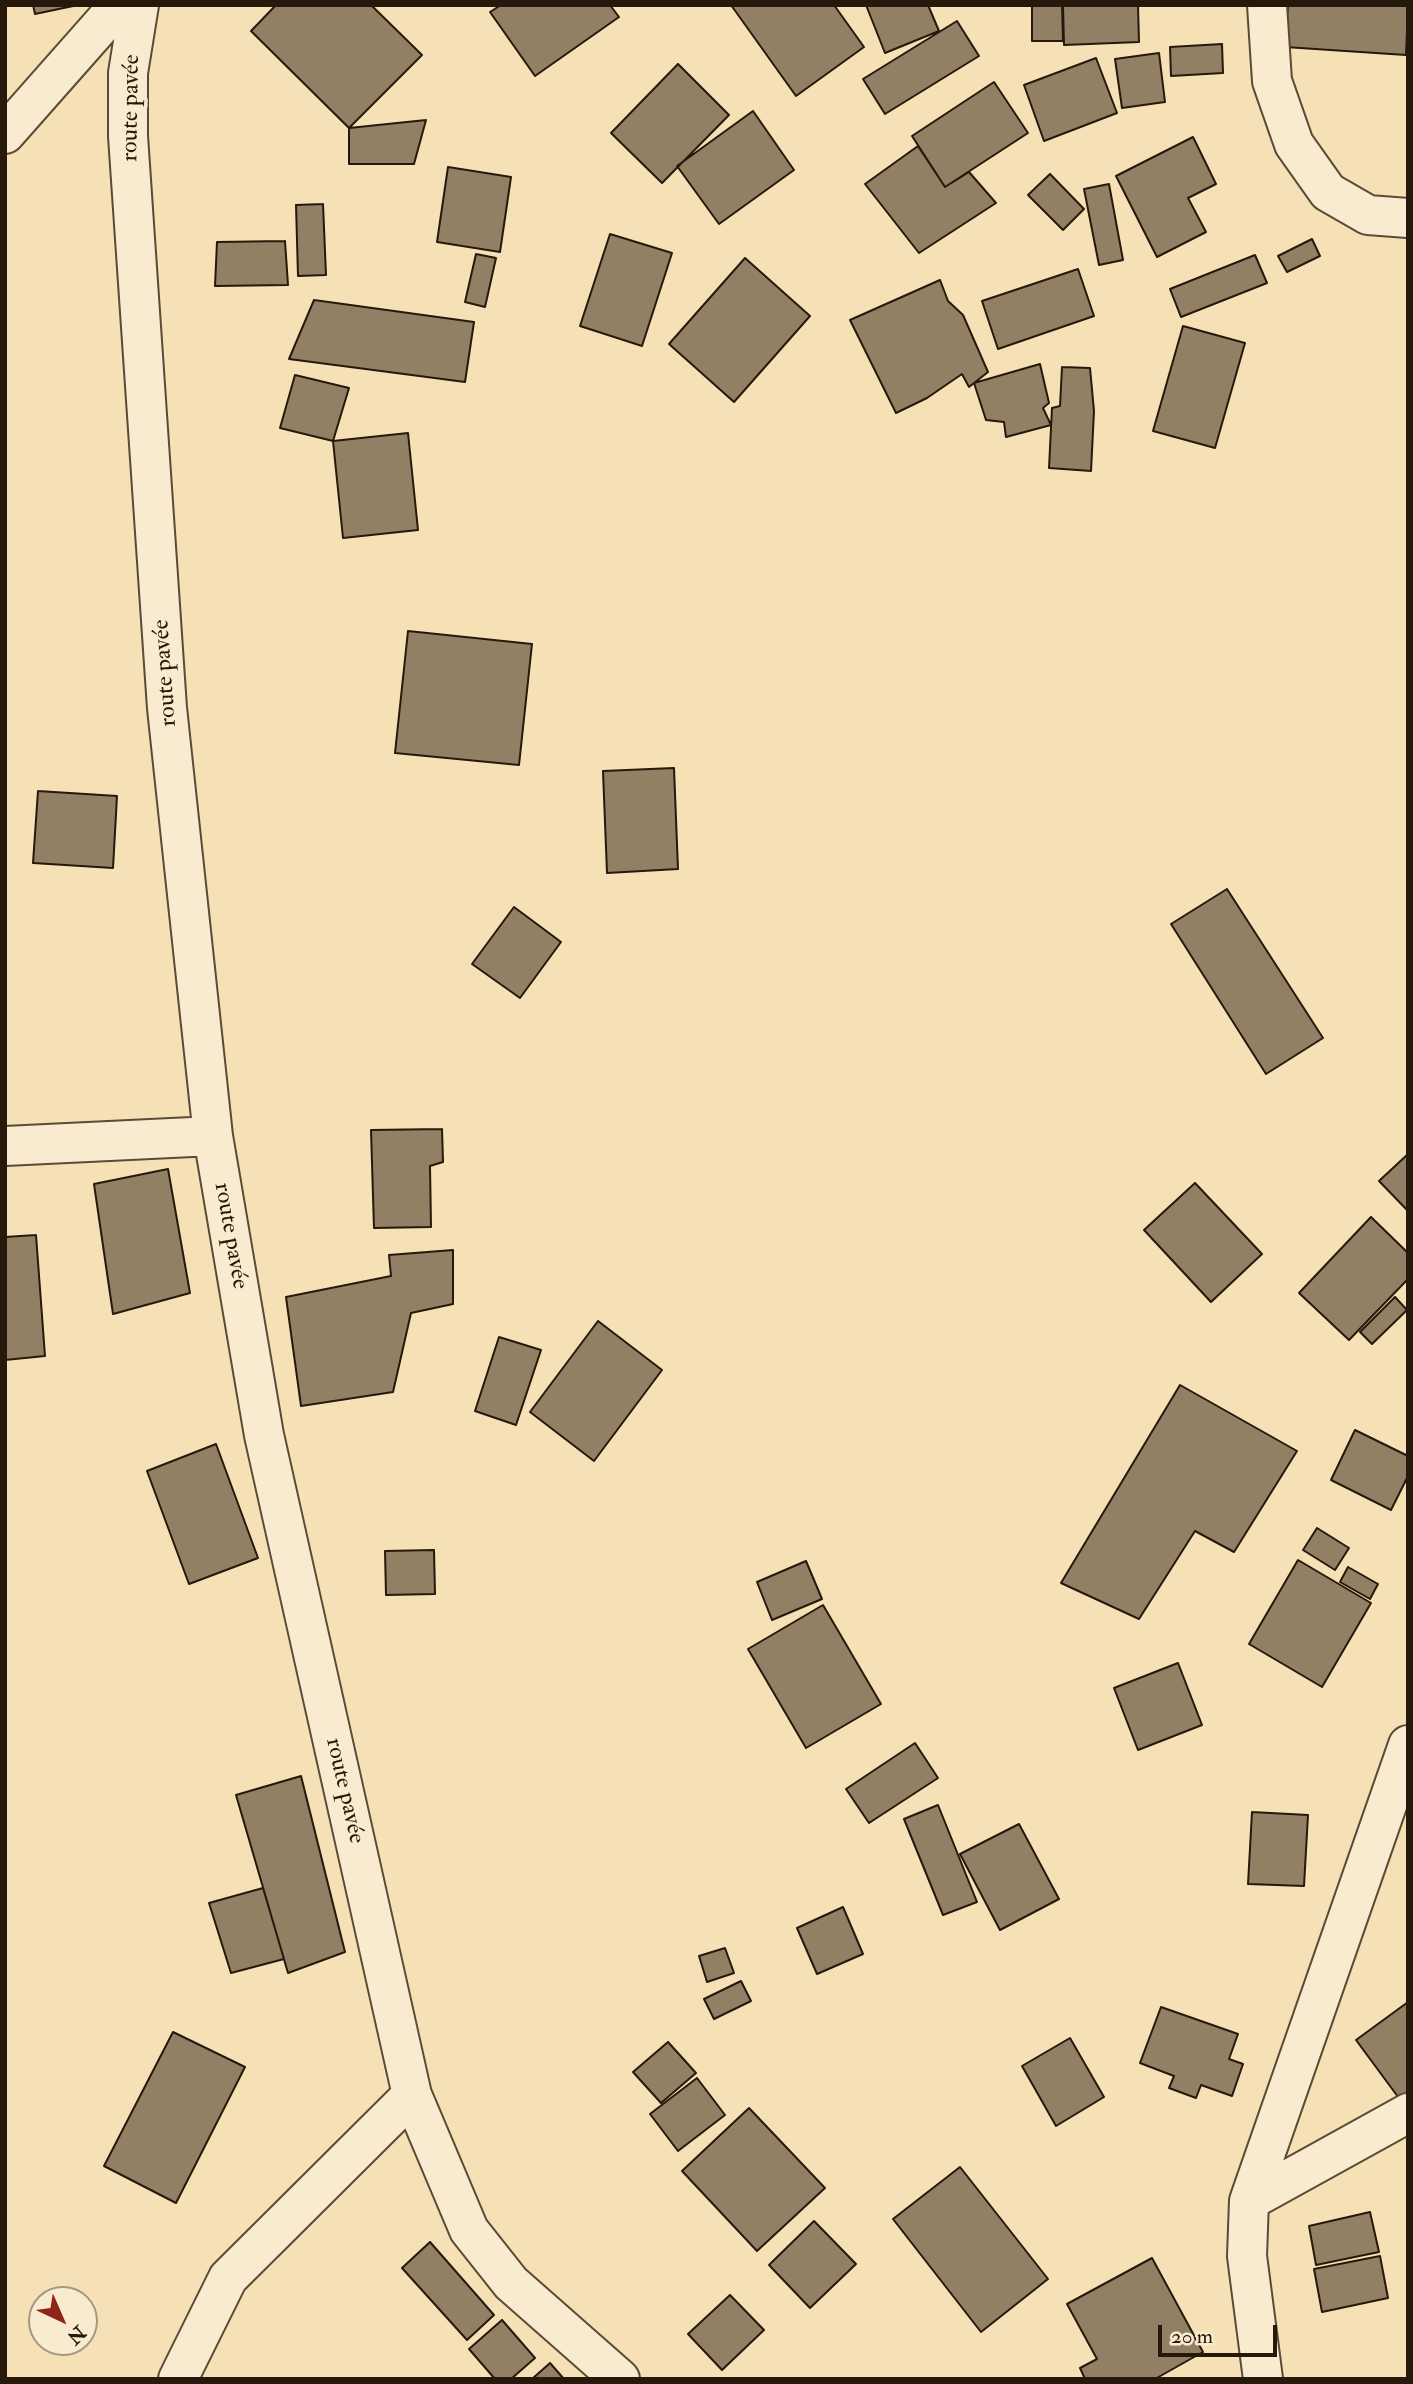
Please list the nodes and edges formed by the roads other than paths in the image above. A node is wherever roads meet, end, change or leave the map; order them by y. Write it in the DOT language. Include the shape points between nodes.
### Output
graph roads {
  1 [pos="119,5"];
  2 [pos="139,5"];
  3 [pos="1267,5"];
  4 [pos="5,134"];
  5 [pos="1408,218"];
  6 [pos="213,1136"];
  7 [pos="5,1146"];
  8 [pos="1408,1745"];
  9 [pos="412,2095"];
  10 [pos="1408,2113"];
  11 [pos="1250,2201"];
  12 [pos="178,2379"];
  13 [pos="620,2379"];
  14 [pos="1263,2379"];
  1 -- 4 [label="street"];
  2 -- 6 [label="street, route pavée" via="128,73 129,150 167,708"];
  3 -- 5 [label="street" via="1272,81 1294,144 1328,192 1368,215"];
  6 -- 7 [label="street"];
  6 -- 9 [label="street, route pavée" via="264,1435"];
  8 -- 11 [label="street"];
  9 -- 12 [label="street" via="228,2278"];
  9 -- 13 [label="street, route pavée" via="469,2230 511,2283"];
  10 -- 11 [label="street"];
  11 -- 14 [label="street" via="1247,2256"];
}
